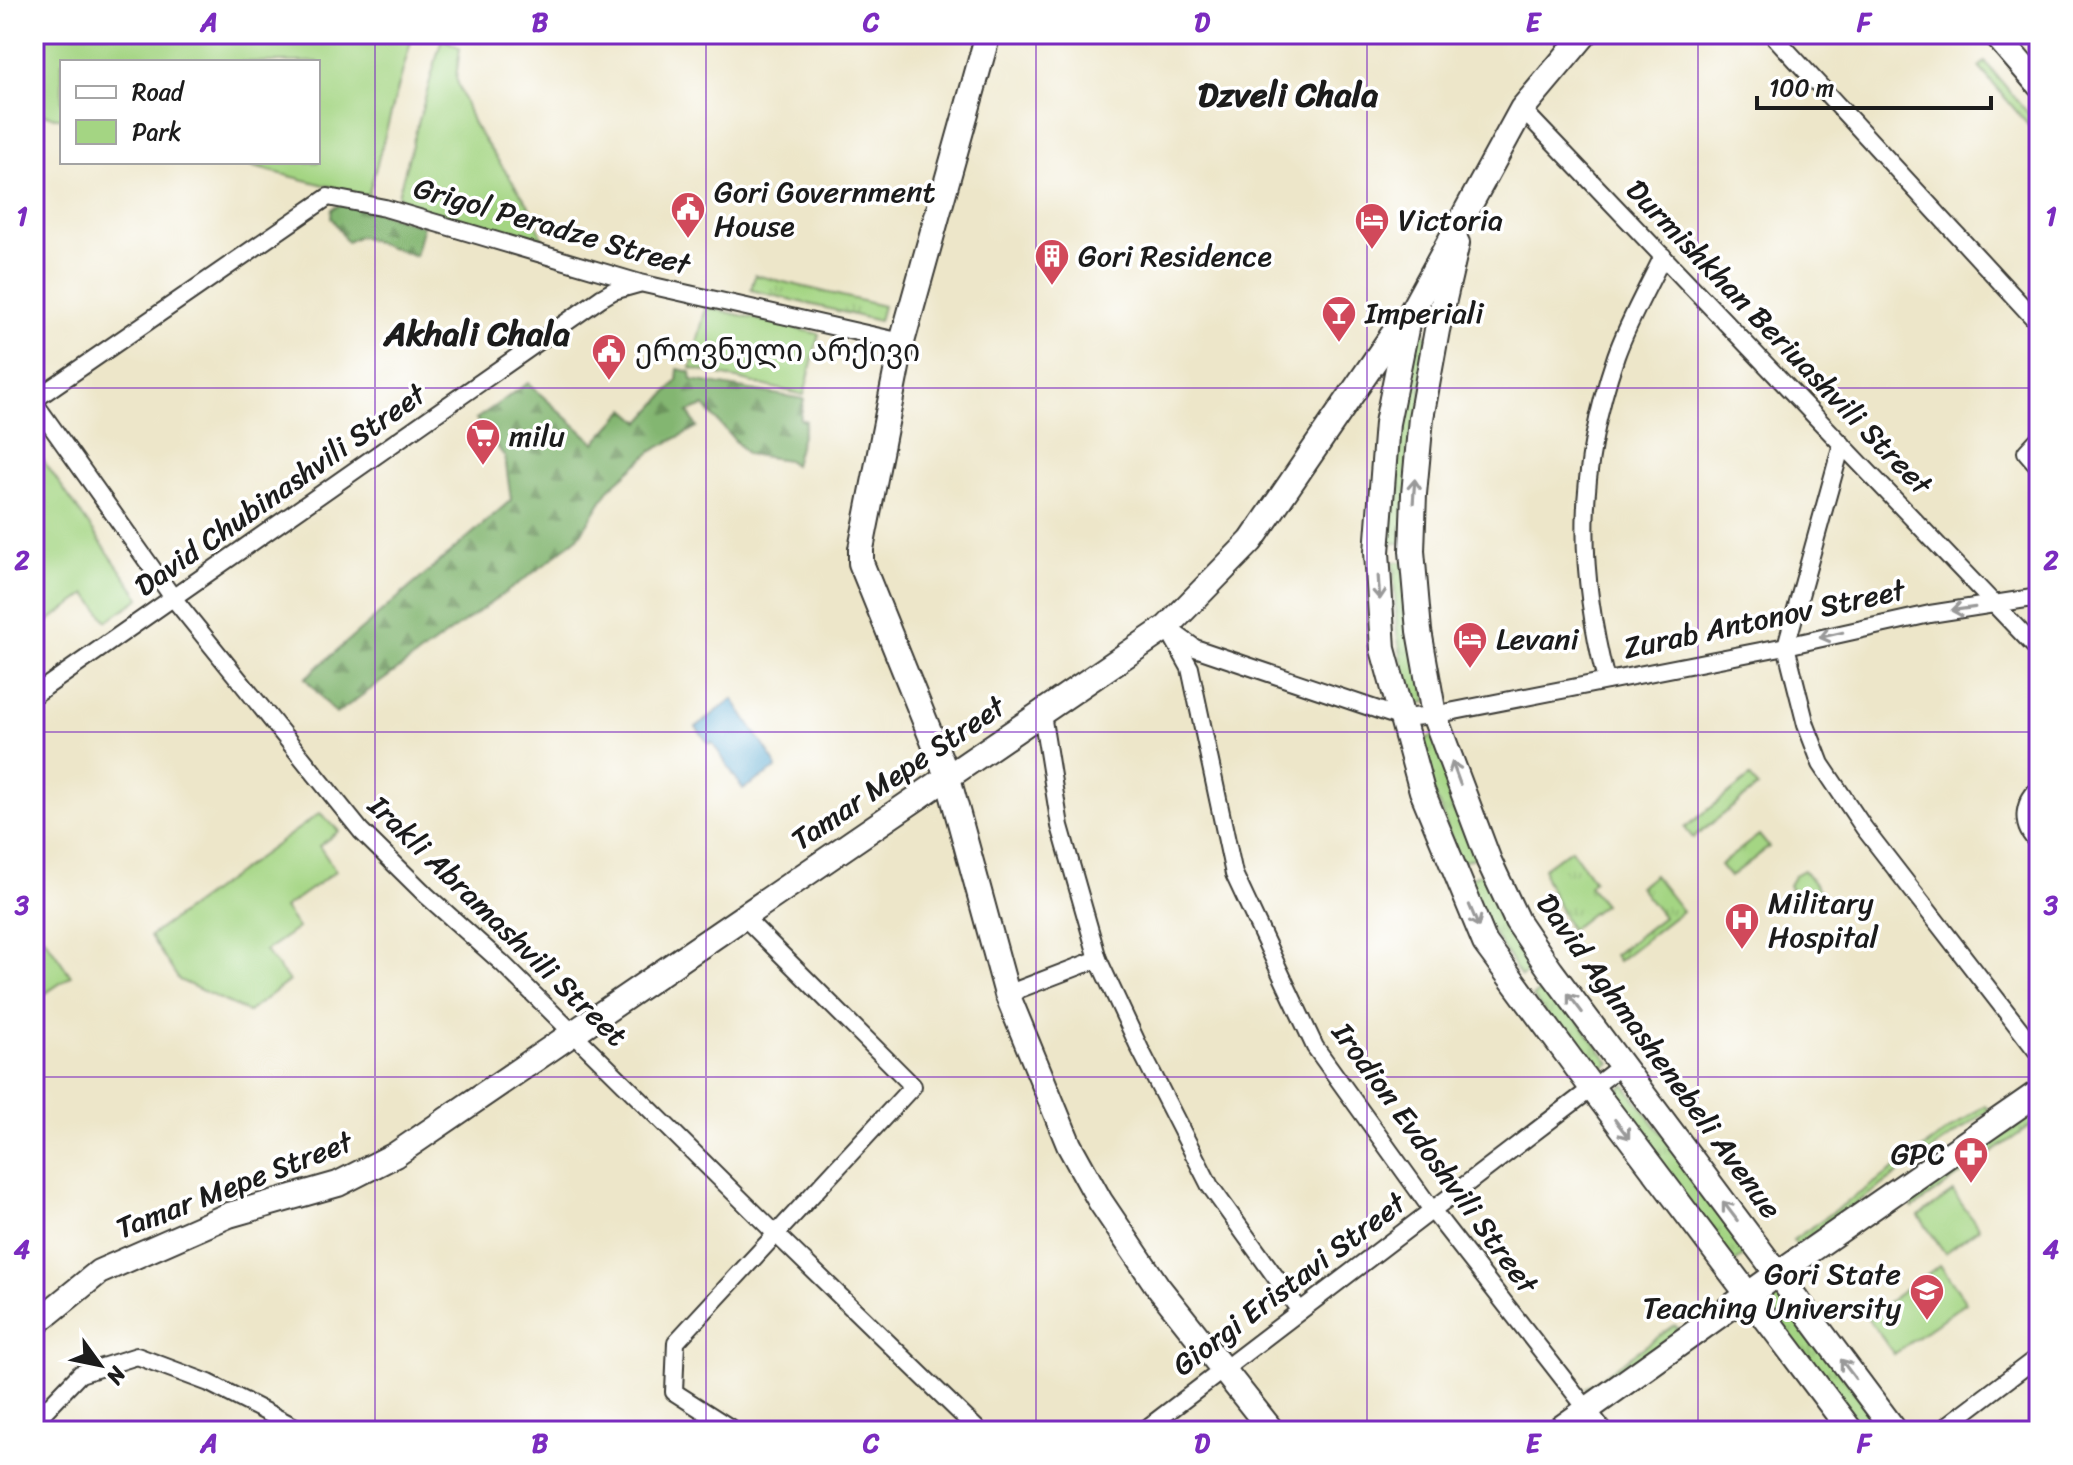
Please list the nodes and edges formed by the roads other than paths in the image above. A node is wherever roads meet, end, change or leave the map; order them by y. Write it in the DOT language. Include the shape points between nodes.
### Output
graph roads {
  1 [pos="988,34"];
  2 [pos="1585,34"];
  3 [pos="1772,34"];
  4 [pos="1995,34"];
  5 [pos="2039,85"];
  6 [pos="1522,109"];
  7 [pos="1464,214"];
  8 [pos="1663,256"];
  9 [pos="590,267"];
  10 [pos="640,283"];
  11 [pos="601,298"];
  12 [pos="1409,316"];
  13 [pos="2039,324"];
  14 [pos="1437,330"];
  15 [pos="902,342"];
  16 [pos="34,401"];
  17 [pos="1347,404"];
  18 [pos="1387,423"];
  19 [pos="2039,438"];
  20 [pos="1842,444"];
  21 [pos="2039,467"];
  22 [pos="1412,551"];
  23 [pos="1377,552"];
  24 [pos="2039,597"];
  25 [pos="174,599"];
  26 [pos="1995,605"];
  27 [pos="1167,627"];
  28 [pos="1786,646"];
  29 [pos="2039,651"];
  30 [pos="1606,681"];
  31 [pos="34,695"];
  32 [pos="1042,714"];
  33 [pos="1434,715"];
  34 [pos="1402,718"];
  35 [pos="948,778"];
  36 [pos="2038,788"];
  37 [pos="2039,843"];
  38 [pos="1489,861"];
  39 [pos="1455,874"];
  40 [pos="744,917"];
  41 [pos="1098,959"];
  42 [pos="1551,971"];
  43 [pos="1521,992"];
  44 [pos="1007,994"];
  45 [pos="573,1033"];
  46 [pos="2039,1054"];
  47 [pos="1621,1066"];
  48 [pos="1592,1088"];
  49 [pos="2039,1092"];
  50 [pos="1432,1210"];
  51 [pos="776,1234"];
  52 [pos="1777,1274"];
  53 [pos="1748,1294"];
  54 [pos="1300,1311"];
  55 [pos="34,1325"];
  56 [pos="2039,1356"];
  57 [pos="1224,1369"];
  58 [pos="1588,1409"];
  59 [pos="34,1422"];
  60 [pos="303,1431"];
  61 [pos="735,1431"];
  62 [pos="979,1431"];
  63 [pos="1143,1431"];
  64 [pos="1272,1431"];
  65 [pos="1557,1431"];
  66 [pos="1604,1431"];
  67 [pos="1851,1431"];
  68 [pos="1895,1431"];
  69 [pos="1940,1431"];
  1 -- 15 [label="street"];
  2 -- 6 [label="street, Tamar Mepe Street"];
  3 -- 13 [label="street"];
  4 -- 5 [label="street"];
  6 -- 7 [label="street, Tamar Mepe Street"];
  6 -- 8 [label="street, Durmishkhan Beriuashvili Street"];
  7 -- 12 [label="street, Tamar Mepe Street"];
  7 -- 14 [label="street, David Aghmashenebeli Avenue"];
  8 -- 20 [label="street, Durmishkhan Beriuashvili Street"];
  8 -- 30 [label="street" via="1617,353 1589,460 1585,571"];
  9 -- 10 [label="street, Grigol Peradze Street"];
  9 -- 11 [label="street" via="602,286"];
  9 -- 16 [label="street, Grigol Peradze Street" via="385,208 328,197"];
  10 -- 11 [label="street, David Chubinashvili Street"];
  10 -- 15 [label="street, Grigol Peradze Street"];
  11 -- 25 [label="street, David Chubinashvili Street"];
  12 -- 14 [label="street" via="1432,321"];
  12 -- 17 [label="street, Tamar Mepe Street"];
  12 -- 18 [label="street"];
  22 -- 14 [label="street, David Aghmashenebeli Avenue, one-way" via="1421,418"];
  15 -- 35 [label="street" via="860,557"];
  16 -- 25 [label="street, Irakli Abramashvili Street"];
  17 -- 18 [label="street" via="1360,403"];
  17 -- 27 [label="street, Tamar Mepe Street" via="1251,541"];
  18 -- 23 [label="street"];
  19 -- 21 [label="street" via="2026,452"];
  20 -- 26 [label="street, Durmishkhan Beriuashvili Street"];
  20 -- 28 [label="street"];
  22 -- 23 [label="street"];
  22 -- 33 [label="street, David Aghmashenebeli Avenue"];
  23 -- 34 [label="street, one-way" via="1383,649"];
  24 -- 26 [label="street, Zurab Antonov Street"];
  25 -- 31 [label="street, David Chubinashvili Street"];
  25 -- 45 [label="street, Irakli Abramashvili Street" via="361,831"];
  26 -- 28 [label="street, Zurab Antonov Street, one-way"];
  26 -- 29 [label="street"];
  27 -- 32 [label="street, Tamar Mepe Street"];
  27 -- 34 [label="street, Zurab Antonov Street" via="1195,648"];
  27 -- 50 [label="street, Irodion Evdoshvili Street" via="1190,668 1234,874 1315,1047"];
  28 -- 30 [label="street, Zurab Antonov Street"];
  28 -- 46 [label="street" via="1821,764 1864,828"];
  30 -- 33 [label="street, Zurab Antonov Street"];
  32 -- 35 [label="street, Tamar Mepe Street"];
  32 -- 41 [label="street" via="1060,826"];
  33 -- 34 [label="street, Zurab Antonov Street"];
  38 -- 33 [label="street, David Aghmashenebeli Avenue, one-way"];
  34 -- 39 [label="street" via="1422,791"];
  35 -- 40 [label="street, Tamar Mepe Street"];
  35 -- 44 [label="street"];
  36 -- 37 [label="street" via="2025,808 2025,819"];
  38 -- 39 [label="street"];
  38 -- 42 [label="street, David Aghmashenebeli Avenue" via="1517,921"];
  39 -- 43 [label="street, one-way" via="1485,943"];
  40 -- 45 [label="street, Tamar Mepe Street"];
  40 -- 51 [label="street" via="913,1086"];
  41 -- 44 [label="street"];
  41 -- 54 [label="street" via="1210,1186"];
  42 -- 43 [label="street"];
  47 -- 42 [label="street, David Aghmashenebeli Avenue, one-way"];
  43 -- 48 [label="street"];
  44 -- 57 [label="street" via="1069,1145 1100,1201 1158,1287"];
  45 -- 51 [label="street, Irakli Abramashvili Street"];
  45 -- 55 [label="street, Tamar Mepe Street" via="395,1155 338,1184 229,1215 99,1272"];
  47 -- 48 [label="street, Giorgi Eristavi Street"];
  52 -- 47 [label="street, David Aghmashenebeli Avenue, one-way"];
  48 -- 50 [label="street, Giorgi Eristavi Street"];
  48 -- 53 [label="street, one-way"];
  49 -- 52 [label="street"];
  50 -- 54 [label="street, Giorgi Eristavi Street"];
  50 -- 58 [label="street, Irodion Evdoshvili Street"];
  51 -- 61 [label="street" via="676,1342 674,1392"];
  51 -- 62 [label="street, Irakli Abramashvili Street"];
  52 -- 53 [label="street"];
  68 -- 52 [label="street, David Aghmashenebeli Avenue, one-way"];
  53 -- 58 [label="street"];
  53 -- 67 [label="street"];
  54 -- 57 [label="street, Giorgi Eristavi Street"];
  56 -- 69 [label="street"];
  57 -- 63 [label="street, Giorgi Eristavi Street"];
  57 -- 64 [label="street"];
  58 -- 65 [label="street"];
  58 -- 66 [label="street, Irodion Evdoshvili Street"];
  59 -- 60 [label="street" via="80,1374 137,1356 209,1383"];
}
